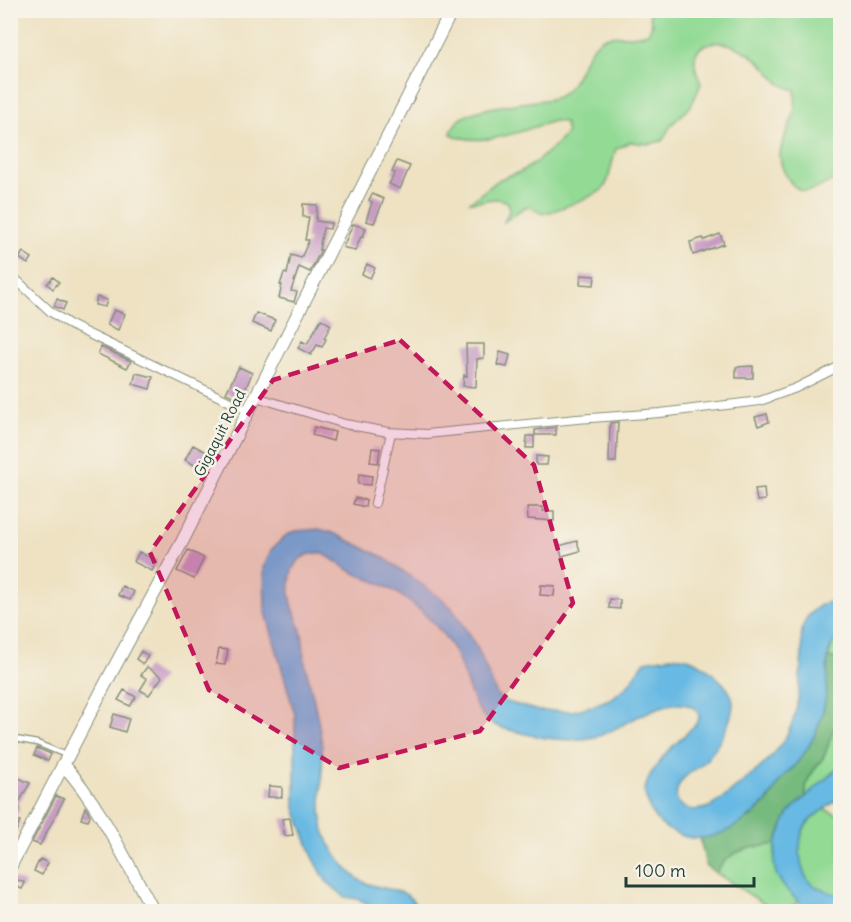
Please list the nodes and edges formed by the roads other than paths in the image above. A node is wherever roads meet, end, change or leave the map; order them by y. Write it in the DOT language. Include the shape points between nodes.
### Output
graph roads {
  1 [pos="452,10"];
  2 [pos="10,274"];
  3 [pos="840,366"];
  4 [pos="256,397"];
  5 [pos="249,411"];
  6 [pos="391,433"];
  7 [pos="375,503"];
  8 [pos="10,738"];
  9 [pos="65,760"];
  10 [pos="10,867"];
  11 [pos="154,912"];
  1 -- 4 [label="main road, Gigaquit Road"];
  2 -- 5 [label="street" via="72,326"];
  3 -- 6 [label="street" via="760,401 427,434"];
  4 -- 5 [label="main road, Gigaquit Road"];
  4 -- 6 [label="street" via="322,418"];
  5 -- 9 [label="main road, Gigaquit Road"];
  6 -- 7 [label="street"];
  8 -- 9 [label="lane" via="37,743"];
  9 -- 10 [label="main road, Gigaquit Road"];
  9 -- 11 [label="main road"];
}
